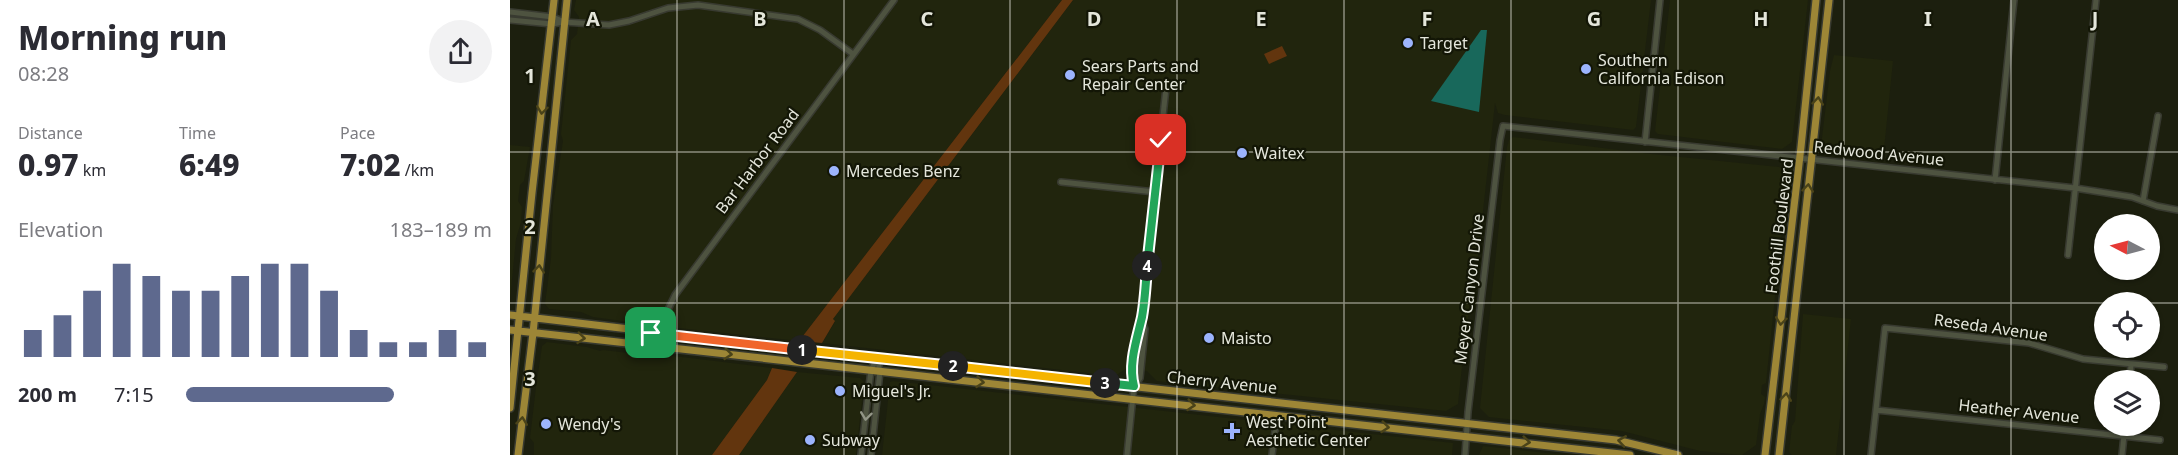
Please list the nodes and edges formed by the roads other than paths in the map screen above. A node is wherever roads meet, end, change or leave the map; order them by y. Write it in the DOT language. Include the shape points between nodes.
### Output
graph roads {
  1 [pos="554,0"];
  2 [pos="567,0"];
  3 [pos="894,0"];
  4 [pos="1660,0"];
  5 [pos="1816,0"];
  6 [pos="1829,0"];
  7 [pos="2014,0"];
  8 [pos="2096,0"];
  9 [pos="510,12"];
  10 [pos="510,20"];
  11 [pos="552,20"];
  12 [pos="564,22"];
  13 [pos="854,54"];
  14 [pos="1166,88"];
  15 [pos="2158,116"];
  16 [pos="1503,126"];
  17 [pos="1645,142"];
  18 [pos="1800,158"];
  19 [pos="1812,159"];
  20 [pos="1995,180"];
  21 [pos="1061,182"];
  22 [pos="2075,188"];
  23 [pos="1155,192"];
  24 [pos="2143,201"];
  25 [pos="2178,210"];
  26 [pos="2068,255"];
  27 [pos="510,315"];
  28 [pos="519,316"];
  29 [pos="534,318"];
  30 [pos="514,331"];
  31 [pos="533,333"];
  32 [pos="662,334"];
  33 [pos="660,346"];
  34 [pos="877,358"];
  35 [pos="2131,364"];
  36 [pos="2164,367"];
  37 [pos="871,370"];
  38 [pos="2131,370"];
  39 [pos="880,371"];
  40 [pos="1134,386"];
  41 [pos="1133,399"];
  42 [pos="510,408"];
  43 [pos="1876,410"];
  44 [pos="1276,415"];
  45 [pos="1467,423"];
  46 [pos="2094,433"];
  47 [pos="1468,436"];
  48 [pos="2124,436"];
  49 [pos="2160,440"];
  50 [pos="518,455"];
  51 [pos="861,455"];
  52 [pos="871,455"];
  53 [pos="1127,455"];
  54 [pos="1272,455"];
  55 [pos="1466,455"];
  56 [pos="1630,455"];
  57 [pos="1678,455"];
  58 [pos="1765,455"];
  59 [pos="1779,455"];
  60 [pos="1871,455"];
  61 [pos="2122,455"];
  1 -- 11 [label="main road"];
  2 -- 12 [label="main road"];
  3 -- 13 [label="street, Bar Harbor Road"];
  4 -- 17 [label="street"];
  5 -- 18 [label="main road, Foothill Boulevard"];
  19 -- 6 [label="main road, Foothill Boulevard, one-way"];
  7 -- 20 [label="street"];
  8 -- 22 [label="street"];
  9 -- 11 [label="street"];
  10 -- 11 [label="street"];
  11 -- 12 [label="street"];
  11 -- 28 [label="main road, one-way"];
  12 -- 13 [label="street" via="617,25 668,8 698,5 798,19"];
  29 -- 12 [label="main road, one-way"];
  13 -- 32 [label="street, Bar Harbor Road" via="675,295 666,312"];
  14 -- 23 [label="street"];
  15 -- 24 [label="street"];
  16 -- 17 [label="street, Redwood Avenue"];
  16 -- 45 [label="street, Meyer Canyon Drive"];
  17 -- 18 [label="street, Redwood Avenue"];
  18 -- 19 [label="street, Redwood Avenue"];
  18 -- 58 [label="main road, Foothill Boulevard, one-way"];
  19 -- 20 [label="street, Redwood Avenue"];
  59 -- 19 [label="main road, Foothill Boulevard, one-way"];
  20 -- 22 [label="street, Redwood Avenue"];
  21 -- 23 [label="street"];
  22 -- 24 [label="street, Redwood Avenue"];
  22 -- 26 [label="street"];
  23 -- 40 [label="street" via="1140,378"];
  24 -- 25 [label="street, Redwood Avenue"];
  27 -- 28 [label="main road, Cherry Avenue"];
  28 -- 29 [label="main road, Cherry Avenue"];
  28 -- 30 [label="main road"];
  29 -- 31 [label="main road"];
  29 -- 32 [label="main road, Cherry Avenue"];
  30 -- 31 [label="main road, Cherry Avenue"];
  30 -- 42 [label="main road"];
  31 -- 33 [label="main road, Cherry Avenue, one-way"];
  50 -- 31 [label="main road, one-way"];
  32 -- 33 [label="street, Bar Harbor Road"];
  32 -- 34 [label="main road, Cherry Avenue"];
  33 -- 37 [label="main road, Cherry Avenue, one-way"];
  34 -- 37 [label="street"];
  34 -- 39 [label="street"];
  34 -- 40 [label="main road, Cherry Avenue"];
  35 -- 36 [label="street, Reseda Avenue"];
  35 -- 38 [label="street"];
  35 -- 43 [label="street, Reseda Avenue" via="2070,356 2029,343 1885,328"];
  37 -- 39 [label="main road, Cherry Avenue"];
  37 -- 51 [label="street, one-way"];
  39 -- 41 [label="main road, Cherry Avenue, one-way"];
  39 -- 52 [label="street"];
  40 -- 41 [label="street"];
  40 -- 45 [label="main road, Cherry Avenue"];
  41 -- 44 [label="main road, Cherry Avenue, one-way"];
  41 -- 53 [label="street"];
  43 -- 46 [label="street, Heather Avenue"];
  43 -- 60 [label="street"];
  44 -- 47 [label="main road, Cherry Avenue, one-way"];
  44 -- 54 [label="street"];
  45 -- 47 [label="street, Meyer Canyon Drive"];
  57 -- 45 [label="main road, Cherry Avenue, one-way" via="1616,440"];
  47 -- 55 [label="street, Meyer Canyon Drive"];
  47 -- 56 [label="main road, Cherry Avenue, one-way"];
  48 -- 49 [label="street, Heather Avenue"];
  48 -- 61 [label="street"];
}
